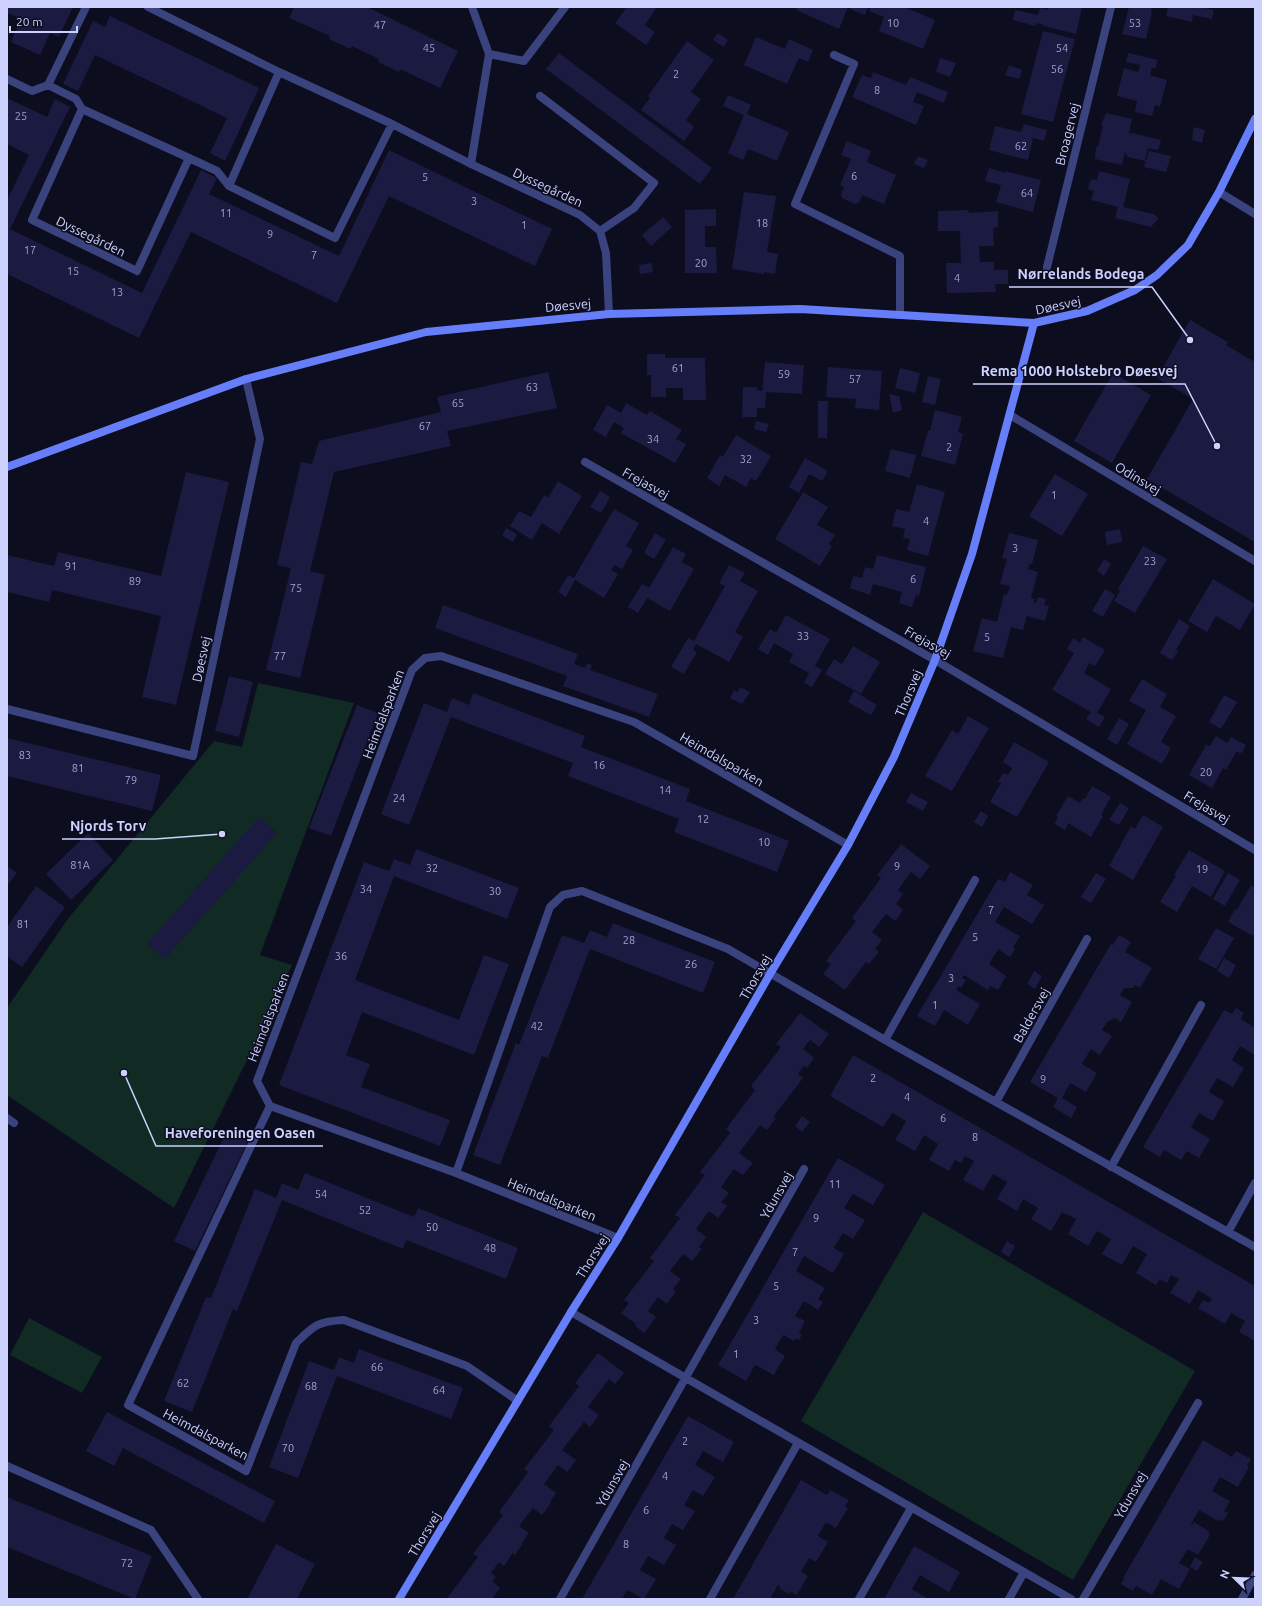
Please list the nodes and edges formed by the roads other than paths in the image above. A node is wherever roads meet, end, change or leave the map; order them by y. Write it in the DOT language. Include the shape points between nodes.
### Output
graph roads {
  1 [pos="86,7"];
  2 [pos="148,7"];
  3 [pos="472,7"];
  4 [pos="565,7"];
  5 [pos="1111,7"];
  6 [pos="489,54"];
  7 [pos="834,55"];
  8 [pos="279,72"];
  9 [pos="7,79"];
  10 [pos="48,85"];
  11 [pos="540,96"];
  12 [pos="82,109"];
  13 [pos="1255,119"];
  14 [pos="392,124"];
  15 [pos="189,158"];
  16 [pos="471,164"];
  17 [pos="229,186"];
  18 [pos="1219,192"];
  19 [pos="1255,214"];
  20 [pos="600,231"];
  21 [pos="1047,267"];
  22 [pos="609,314"];
  23 [pos="900,315"];
  24 [pos="1034,323"];
  25 [pos="246,379"];
  26 [pos="1010,416"];
  27 [pos="585,462"];
  28 [pos="7,468"];
  29 [pos="1255,561"];
  30 [pos="935,660"];
  31 [pos="7,709"];
  32 [pos="848,845"];
  33 [pos="1255,850"];
  34 [pos="975,880"];
  35 [pos="1087,939"];
  36 [pos="770,974"];
  37 [pos="1202,1005"];
  38 [pos="885,1040"];
  39 [pos="996,1102"];
  40 [pos="270,1106"];
  41 [pos="1111,1167"];
  42 [pos="804,1169"];
  43 [pos="456,1173"];
  44 [pos="1255,1183"];
  45 [pos="1228,1232"];
  46 [pos="618,1238"];
  47 [pos="1255,1247"];
  48 [pos="571,1312"];
  49 [pos="685,1379"];
  50 [pos="518,1401"];
  51 [pos="1198,1403"];
  52 [pos="798,1443"];
  53 [pos="7,1466"];
  54 [pos="911,1508"];
  55 [pos="1024,1572"];
  56 [pos="1255,1574"];
  57 [pos="198,1599"];
  58 [pos="399,1599"];
  59 [pos="560,1599"];
  60 [pos="710,1599"];
  61 [pos="859,1599"];
  62 [pos="1009,1599"];
  63 [pos="1071,1599"];
  64 [pos="1083,1599"];
  65 [pos="1242,1599"];
  1 -- 10 [label="street"];
  2 -- 8 [label="street, Dyssegården"];
  3 -- 6 [label="street"];
  4 -- 6 [label="street" via="524,61"];
  5 -- 21 [label="street, Broagervej"];
  6 -- 16 [label="street"];
  7 -- 23 [label="street" via="854,64 795,204 900,256"];
  8 -- 14 [label="street, Dyssegården"];
  8 -- 17 [label="street"];
  9 -- 10 [label="street" via="32,91"];
  10 -- 12 [label="street" via="76,99"];
  11 -- 20 [label="street" via="654,183 634,208"];
  12 -- 15 [label="street"];
  12 -- 15 [label="street, Dyssegården" via="32,220 137,271"];
  13 -- 18 [label="street, Døesvej"];
  14 -- 16 [label="street, Dyssegården"];
  14 -- 17 [label="street" via="335,238"];
  15 -- 17 [label="street" via="217,171"];
  16 -- 20 [label="street, Dyssegården" via="580,215"];
  18 -- 19 [label="street"];
  18 -- 24 [label="street, Døesvej" via="1188,245 1157,275 1135,290 1088,311"];
  20 -- 22 [label="street" via="606,253"];
  22 -- 23 [label="street, Døesvej" via="800,309"];
  22 -- 25 [label="street, Døesvej" via="426,332"];
  23 -- 24 [label="street, Døesvej"];
  24 -- 26 [label="street, Thorsvej"];
  25 -- 28 [label="street, Døesvej"];
  25 -- 31 [label="street, Døesvej" via="260,439 193,756"];
  26 -- 29 [label="street, Odinsvej"];
  26 -- 30 [label="street, Thorsvej" via="972,554"];
  27 -- 30 [label="street, Frejasvej"];
  30 -- 32 [label="street, Thorsvej" via="894,757"];
  30 -- 33 [label="street, Frejasvej"];
  32 -- 36 [label="street, Thorsvej"];
  32 -- 40 [label="street, Heimdalsparken" via="634,722 441,656 425,658 412,670 257,1081"];
  34 -- 38 [label="street"];
  35 -- 39 [label="street, Baldersvej"];
  36 -- 38 [label="street"];
  36 -- 43 [label="street" via="728,949 582,891 562,895 550,907"];
  36 -- 46 [label="street, Thorsvej"];
  37 -- 41 [label="street"];
  38 -- 39 [label="street"];
  39 -- 41 [label="street"];
  40 -- 43 [label="street, Heimdalsparken"];
  40 -- 50 [label="street, Heimdalsparken" via="128,1405 246,1471 296,1343 311,1327 328,1321 344,1320 467,1366"];
  41 -- 45 [label="street"];
  42 -- 49 [label="street, Ydunsvej"];
  43 -- 46 [label="street, Heimdalsparken"];
  44 -- 45 [label="street"];
  45 -- 47 [label="street"];
  46 -- 48 [label="street, Thorsvej"];
  48 -- 49 [label="street"];
  48 -- 50 [label="street, Thorsvej"];
  49 -- 52 [label="street"];
  49 -- 59 [label="street, Ydunsvej"];
  50 -- 58 [label="street, Thorsvej"];
  51 -- 64 [label="street, Ydunsvej"];
  52 -- 54 [label="street"];
  52 -- 60 [label="street"];
  53 -- 57 [label="street" via="151,1530"];
  54 -- 55 [label="street"];
  54 -- 61 [label="street"];
  55 -- 62 [label="street"];
  55 -- 63 [label="street"];
  56 -- 65 [label="street"];
}
